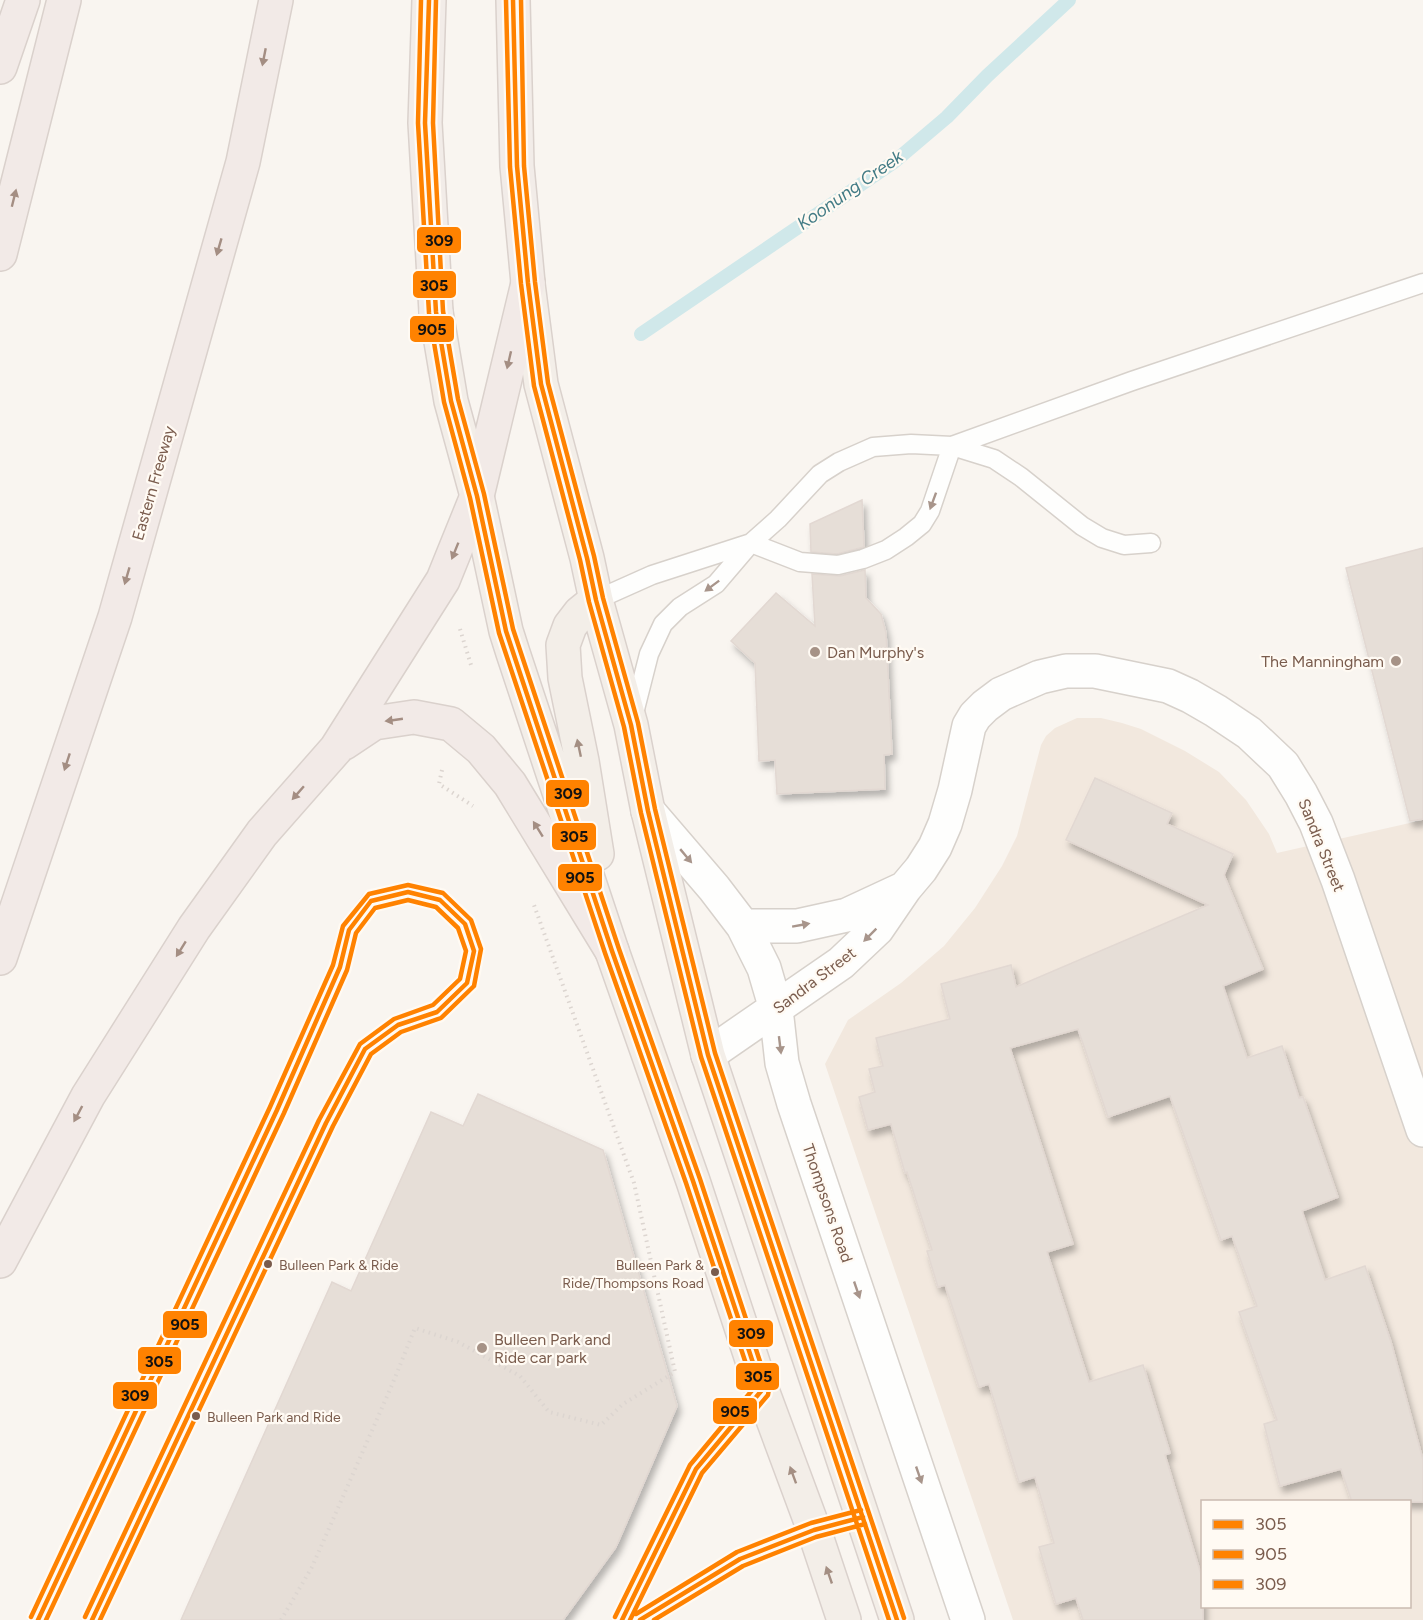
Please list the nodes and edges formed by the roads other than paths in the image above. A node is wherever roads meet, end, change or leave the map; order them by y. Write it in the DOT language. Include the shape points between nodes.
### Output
graph roads {
  1 [pos="23,0"];
  2 [pos="64,0"];
  3 [pos="276,0"];
  4 [pos="429,0"];
  5 [pos="513,0"];
  6 [pos="0,67"];
  7 [pos="0,254"];
  8 [pos="528,283"];
  9 [pos="1423,283"];
  10 [pos="435,312"];
  11 [pos="952,446"];
  12 [pos="477,496"];
  13 [pos="751,543"];
  14 [pos="1150,543"];
  15 [pos="596,600"];
  16 [pos="631,725"];
  17 [pos="336,749"];
  18 [pos="648,811"];
  19 [pos="904,888"];
  20 [pos="743,926"];
  21 [pos="612,951"];
  22 [pos="0,958"];
  23 [pos="776,1009"];
  24 [pos="708,1055"];
  25 [pos="1423,1130"];
  26 [pos="0,1261"];
  27 [pos="762,1390"];
  28 [pos="863,1517"];
  29 [pos="814,1530"];
  30 [pos="38,1620"];
  31 [pos="92,1620"];
  32 [pos="622,1620"];
  33 [pos="640,1620"];
  34 [pos="844,1620"];
  35 [pos="897,1620"];
  36 [pos="968,1620"];
  1 -- 6 [label="highway"];
  7 -- 2 [label="highway, one-way"];
  3 -- 22 [label="highway, Eastern Freeway, one-way" via="243,162 119,605"];
  4 -- 10 [label="highway" via="425,123"];
  5 -- 8 [label="highway, Thompsons Road" via="517,166"];
  8 -- 12 [label="highway, one-way"];
  8 -- 15 [label="main road, Thompsons Road" via="541,384"];
  9 -- 11 [label="lane"];
  10 -- 12 [label="main road" via="451,401"];
  11 -- 13 [label="lane" via="873,447 839,462 820,474"];
  11 -- 13 [label="lane, one-way" via="922,524 886,550 838,565 800,562"];
  11 -- 14 [label="lane" via="994,459 1102,538 1124,545"];
  12 -- 17 [label="highway, one-way" via="443,580"];
  12 -- 21 [label="main road" via="506,631"];
  13 -- 15 [label="lane" via="652,575"];
  13 -- 16 [label="lane, one-way" via="717,584 680,607 663,624 649,654"];
  15 -- 16 [label="main road, Thompsons Road"];
  21 -- 15 [label="main road, one-way" via="565,678 563,645 570,626"];
  16 -- 18 [label="main road, Thompsons Road"];
  21 -- 17 [label="highway, one-way" via="510,784 481,749 451,724 414,717 374,723"];
  17 -- 26 [label="highway, one-way" via="262,833 194,928 88,1096"];
  18 -- 20 [label="street, Thompsons Road, one-way"];
  18 -- 24 [label="main road, Thompsons Road"];
  20 -- 19 [label="street, Sandra Street, one-way" via="797,926 847,915"];
  19 -- 23 [label="street, Sandra Street, one-way" via="877,929 841,963"];
  19 -- 25 [label="street, Sandra Street" via="921,869 945,824 969,726 1001,694 1041,677 1066,671 1095,671 1168,686 1190,696 1249,733 1283,765 1301,794 1338,880"];
  20 -- 23 [label="street, Thompsons Road" via="764,968"];
  21 -- 27 [label="main road"];
  23 -- 24 [label="street, Sandra Street"];
  23 -- 36 [label="street, Thompsons Road, one-way" via="782,1063 794,1104"];
  24 -- 28 [label="main road, Thompsons Road"];
  29 -- 27 [label="main road, one-way"];
  27 -- 32 [label="lane" via="696,1469"];
  28 -- 29 [label="lane"];
  28 -- 35 [label="main road, Thompsons Road"];
  29 -- 33 [label="lane" via="740,1559"];
  34 -- 29 [label="main road, one-way"];
  30 -- 31 [label="lane" via="277,1110 340,967 349,930 371,901 408,892 440,900 465,924 474,951 467,983 437,1012 398,1025 365,1049 326,1123"];
}
